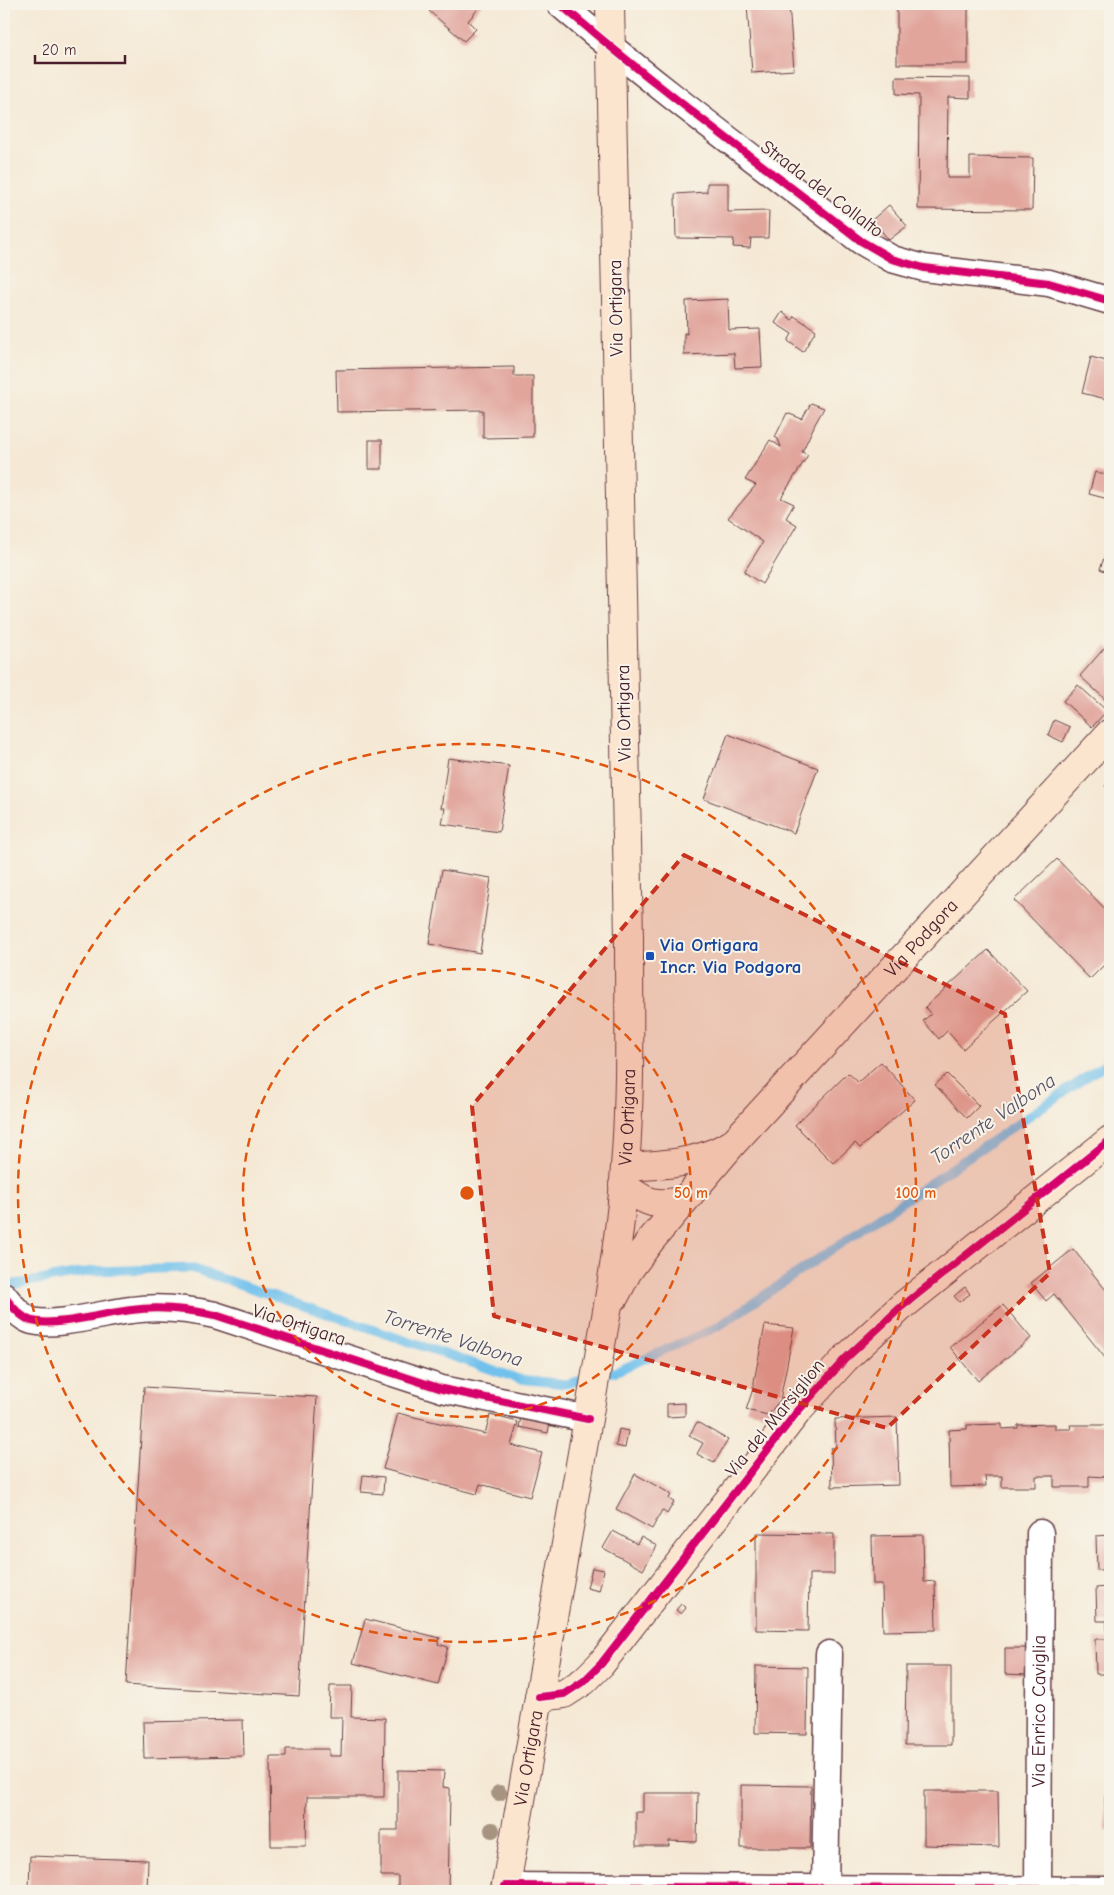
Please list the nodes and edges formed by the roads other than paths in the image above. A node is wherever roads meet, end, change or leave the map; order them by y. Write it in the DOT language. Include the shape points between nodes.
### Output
graph roads {
  1 [pos="560,4"];
  2 [pos="610,4"];
  3 [pos="611,47"];
  4 [pos="1110,301"];
  5 [pos="1110,733"];
  6 [pos="1110,1140"];
  7 [pos="733,1143"];
  8 [pos="624,1176"];
  9 [pos="685,1200"];
  10 [pos="6,1299"];
  11 [pos="607,1311"];
  12 [pos="590,1409"];
  13 [pos="1040,1533"];
  14 [pos="829,1654"];
  15 [pos="539,1697"];
  16 [pos="505,1889"];
  17 [pos="825,1889"];
  18 [pos="1038,1890"];
  19 [pos="1110,1890"];
  1 -- 3 [label="street, Strada del Collalto"];
  2 -- 3 [label="main road, Via Ortigara"];
  3 -- 4 [label="street, Strada del Collalto" via="861,242 892,259 924,268 1048,283"];
  3 -- 8 [label="main road, Via Ortigara" via="629,939 630,1063"];
  5 -- 7 [label="main road, Via Podgora"];
  6 -- 15 [label="main road, Via del Marsiglion" via="900,1308 845,1359 797,1412 601,1664 584,1682 564,1694"];
  7 -- 8 [label="main road, Via Podgora" via="708,1156"];
  7 -- 9 [label="main road, Via Podgora"];
  8 -- 9 [label="main road" via="638,1197 650,1202 672,1204"];
  8 -- 11 [label="main road, Via Ortigara"];
  9 -- 11 [label="main road, Via Podgora" via="628,1272"];
  10 -- 12 [label="street, Via Ortigara" via="20,1314 44,1322 132,1310 189,1310 215,1315 442,1389"];
  11 -- 12 [label="main road, Via Ortigara"];
  12 -- 15 [label="main road, Via Ortigara"];
  13 -- 18 [label="street, Via Enrico Caviglia"];
  14 -- 17 [label="street"];
  15 -- 16 [label="main road, Via Ortigara"];
  16 -- 17 [label="street"];
  17 -- 18 [label="street"];
  18 -- 19 [label="street"];
}
